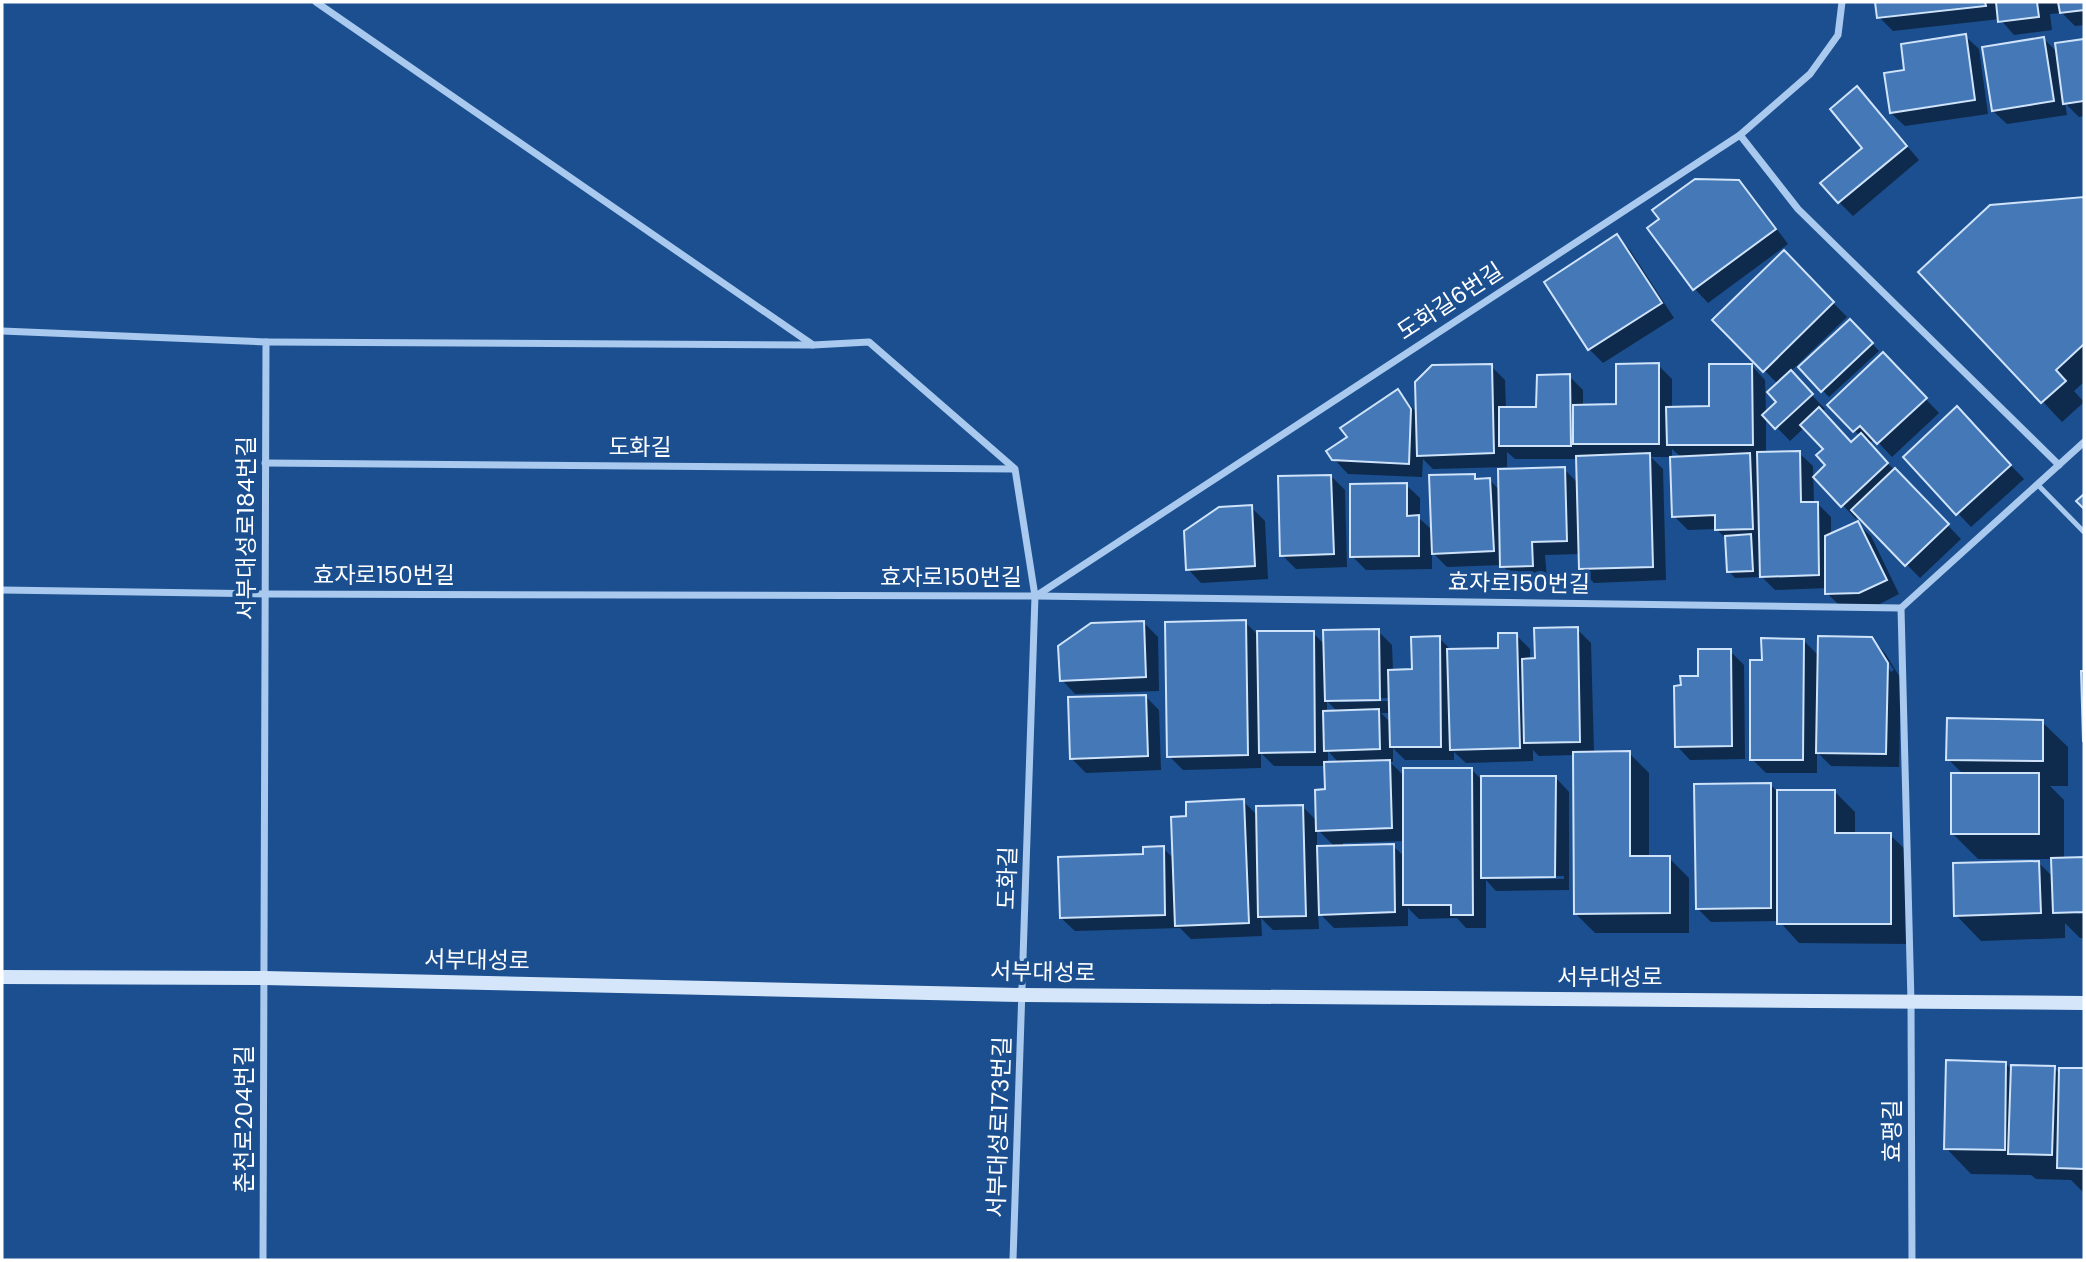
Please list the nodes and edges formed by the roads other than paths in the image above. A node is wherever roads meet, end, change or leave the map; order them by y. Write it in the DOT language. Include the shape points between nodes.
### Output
graph roads {
  1 [pos="316,2"];
  2 [pos="1842,2"];
  3 [pos="1740,135"];
  4 [pos="2,331"];
  5 [pos="266,342"];
  6 [pos="813,345"];
  7 [pos="2084,443"];
  8 [pos="265,463"];
  9 [pos="2059,465"];
  10 [pos="1015,469"];
  11 [pos="2038,485"];
  12 [pos="2084,532"];
  13 [pos="2,590"];
  14 [pos="265,594"];
  15 [pos="1035,596"];
  16 [pos="1901,608"];
  17 [pos="2,977"];
  18 [pos="264,978"];
  19 [pos="1023,995"];
  20 [pos="1911,1002"];
  21 [pos="2084,1003"];
  22 [pos="263,1260"];
  23 [pos="1013,1260"];
  24 [pos="1912,1260"];
  1 -- 6 [label="street"];
  2 -- 3 [label="street, 도화길6번길" via="1838,35 1810,75"];
  3 -- 9 [label="street" via="1798,209"];
  3 -- 15 [label="street, 도화길6번길"];
  4 -- 5 [label="street"];
  5 -- 6 [label="street"];
  5 -- 8 [label="street, 서부대성로184번길"];
  6 -- 10 [label="street" via="869,342"];
  7 -- 9 [label="street"];
  8 -- 10 [label="street, 도화길"];
  8 -- 14 [label="street, 서부대성로184번길"];
  9 -- 11 [label="street"];
  10 -- 15 [label="street, 도화길"];
  11 -- 12 [label="lane"];
  11 -- 16 [label="street"];
  13 -- 14 [label="street, 효자로150번길"];
  14 -- 15 [label="street, 효자로150번길"];
  14 -- 18 [label="street, 서부대성로184번길"];
  15 -- 16 [label="street, 효자로150번길"];
  15 -- 19 [label="street, 도화길"];
  16 -- 20 [label="street"];
  17 -- 18 [label="street, 서부대성로"];
  18 -- 19 [label="street, 서부대성로"];
  18 -- 22 [label="street, 춘천로204번길"];
  19 -- 20 [label="street, 서부대성로"];
  19 -- 23 [label="street, 서부대성로173번길"];
  20 -- 21 [label="street, 서부대성로"];
  20 -- 24 [label="street, 효평길"];
}
